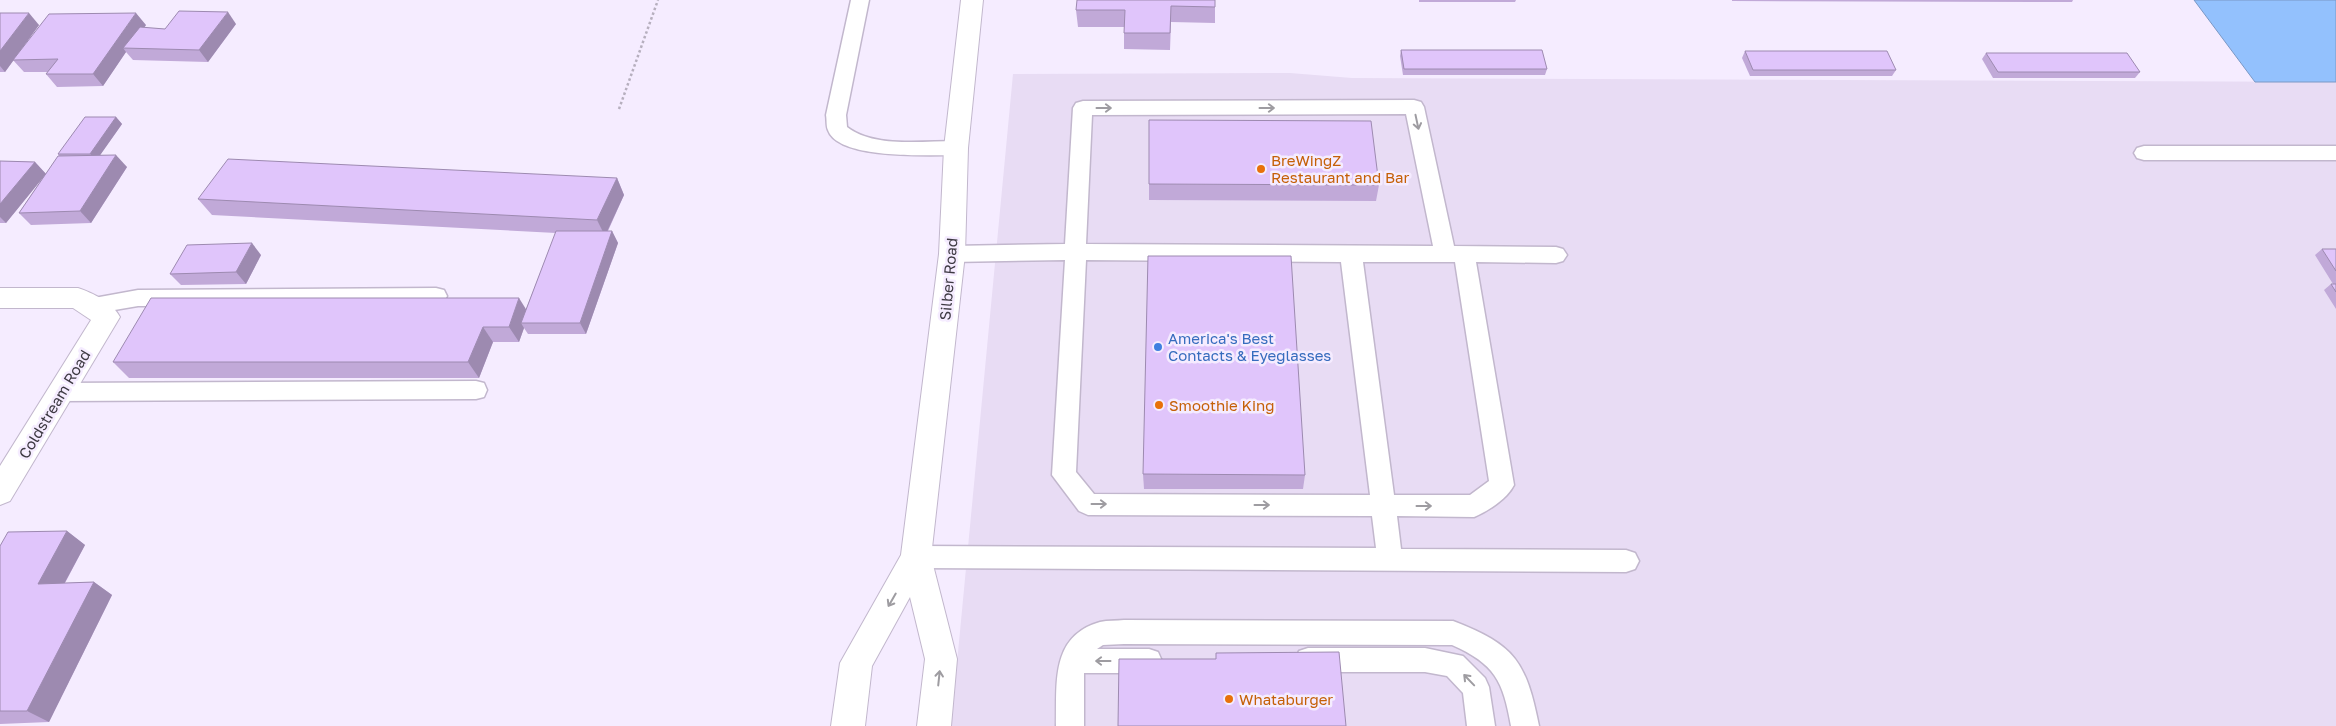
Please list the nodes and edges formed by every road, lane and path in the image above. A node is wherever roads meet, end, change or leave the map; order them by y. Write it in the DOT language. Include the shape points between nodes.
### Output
graph roads {
  1 [pos="658,0"];
  2 [pos="860,0"];
  3 [pos="972,0"];
  4 [pos="620,109"];
  5 [pos="956,148"];
  6 [pos="2144,153"];
  7 [pos="2336,154"];
  8 [pos="1075,252"];
  9 [pos="952,254"];
  10 [pos="1351,254"];
  11 [pos="1454,254"];
  12 [pos="1556,256"];
  13 [pos="436,296"];
  14 [pos="0,298"];
  15 [pos="99,311"];
  16 [pos="476,390"];
  17 [pos="61,392"];
  18 [pos="0,492"];
  19 [pos="1382,506"];
  20 [pos="916,557"];
  21 [pos="1390,559"];
  22 [pos="1626,561"];
  23 [pos="1288,660"];
  24 [pos="1072,661"];
  25 [pos="1170,661"];
  26 [pos="848,726"];
  27 [pos="934,726"];
  28 [pos="1070,726"];
  29 [pos="1481,726"];
  30 [pos="1525,726"];
  1 -- 4 [label="path"];
  2 -- 5 [label="lane" via="836,115 837,130 850,140 873,147"];
  3 -- 5 [label="street, Silber Road"];
  5 -- 9 [label="street, Silber Road"];
  6 -- 7 [label="lane"];
  8 -- 9 [label="lane"];
  8 -- 10 [label="lane"];
  8 -- 11 [label="lane, one-way" via="1083,108 1414,107"];
  8 -- 19 [label="lane, one-way" via="1064,475 1088,504"];
  9 -- 20 [label="street, Silber Road"];
  10 -- 11 [label="lane"];
  10 -- 19 [label="lane"];
  11 -- 12 [label="lane"];
  19 -- 11 [label="lane, one-way" via="1474,506 1502,485"];
  13 -- 15 [label="lane" via="138,298"];
  14 -- 15 [label="street" via="78,298"];
  15 -- 17 [label="street, Coldstream Road"];
  16 -- 17 [label="lane"];
  17 -- 18 [label="street, Coldstream Road"];
  19 -- 21 [label="lane"];
  20 -- 21 [label="lane"];
  20 -- 26 [label="street, Silber Road, one-way" via="856,663"];
  27 -- 20 [label="street, Silber Road, one-way" via="941,659"];
  21 -- 22 [label="lane"];
  29 -- 23 [label="lane, one-way" via="1476,687 1454,665 1425,660"];
  25 -- 24 [label="lane, one-way"];
  24 -- 28 [label="lane"];
  24 -- 30 [label="lane" via="1080,645 1100,634 1124,632 1453,633 1490,651 1512,675"];
}
